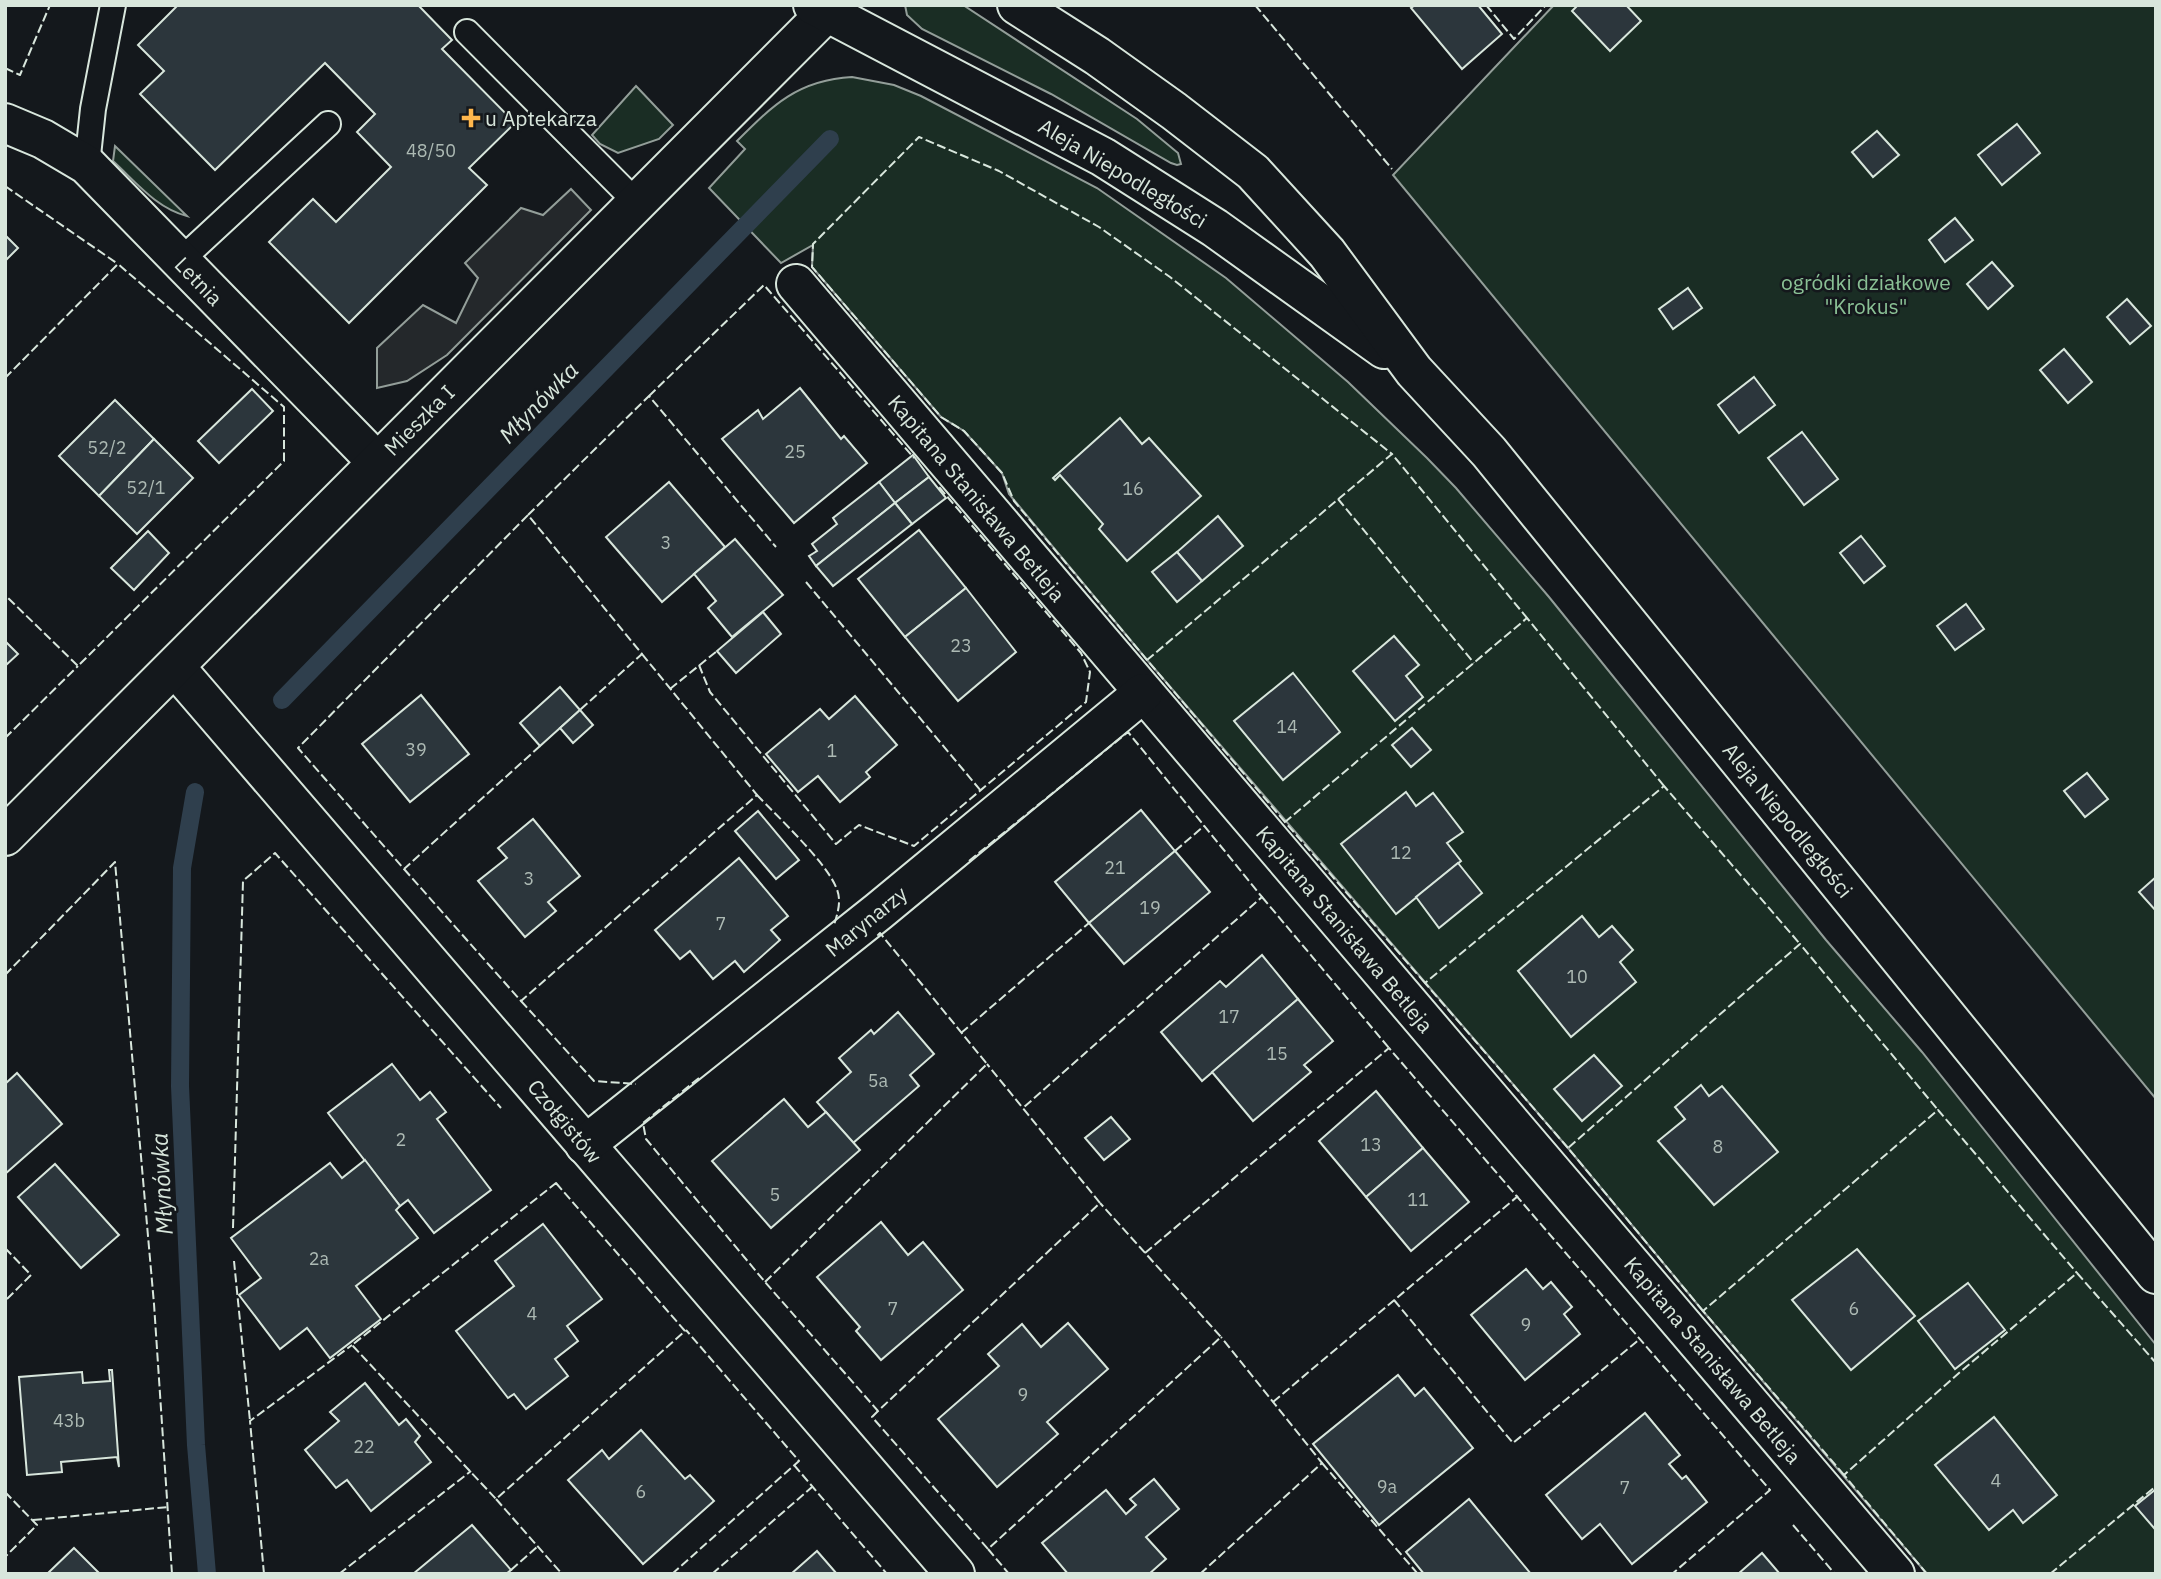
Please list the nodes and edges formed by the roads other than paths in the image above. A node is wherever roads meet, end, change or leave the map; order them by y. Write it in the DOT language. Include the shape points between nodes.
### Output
graph roads {
  1 [pos="113,5"];
  2 [pos="1017,5"];
  3 [pos="825,8"];
  4 [pos="467,32"];
  5 [pos="5,123"];
  6 [pos="328,124"];
  7 [pos="87,165"];
  8 [pos="636,202"];
  9 [pos="180,261"];
  10 [pos="796,284"];
  11 [pos="1414,371"];
  12 [pos="377,461"];
  13 [pos="174,667"];
  14 [pos="1143,693"];
  15 [pos="5,836"];
  16 [pos="585,1145"];
  17 [pos="2156,1274"];
  18 [pos="955,1574"];
  19 [pos="1895,1574"];
  1 -- 7 [label="lane"];
  2 -- 11 [label="street, Aleja Niepodległości" via="1108,64 1253,172 1327,253"];
  3 -- 8 [label="street, Mieszka I"];
  3 -- 11 [label="street, Aleja Niepodległości" via="1103,157 1215,228"];
  4 -- 8 [label="lane"];
  5 -- 7 [label="street, Letnia"];
  6 -- 9 [label="lane"];
  7 -- 9 [label="street, Letnia"];
  8 -- 12 [label="street, Mieszka I"];
  9 -- 12 [label="street, Letnia"];
  10 -- 14 [label="street, Kapitana Stanisława Betleja"];
  11 -- 17 [label="street, Aleja Niepodległości" via="1489,452"];
  12 -- 13 [label="street, Mieszka I"];
  13 -- 15 [label="street, Mieszka I"];
  13 -- 16 [label="street, Czołgistów"];
  14 -- 16 [label="street, Marynarzy"];
  14 -- 19 [label="street, Kapitana Stanisława Betleja"];
  16 -- 18 [label="street, Czołgistów"];
}
